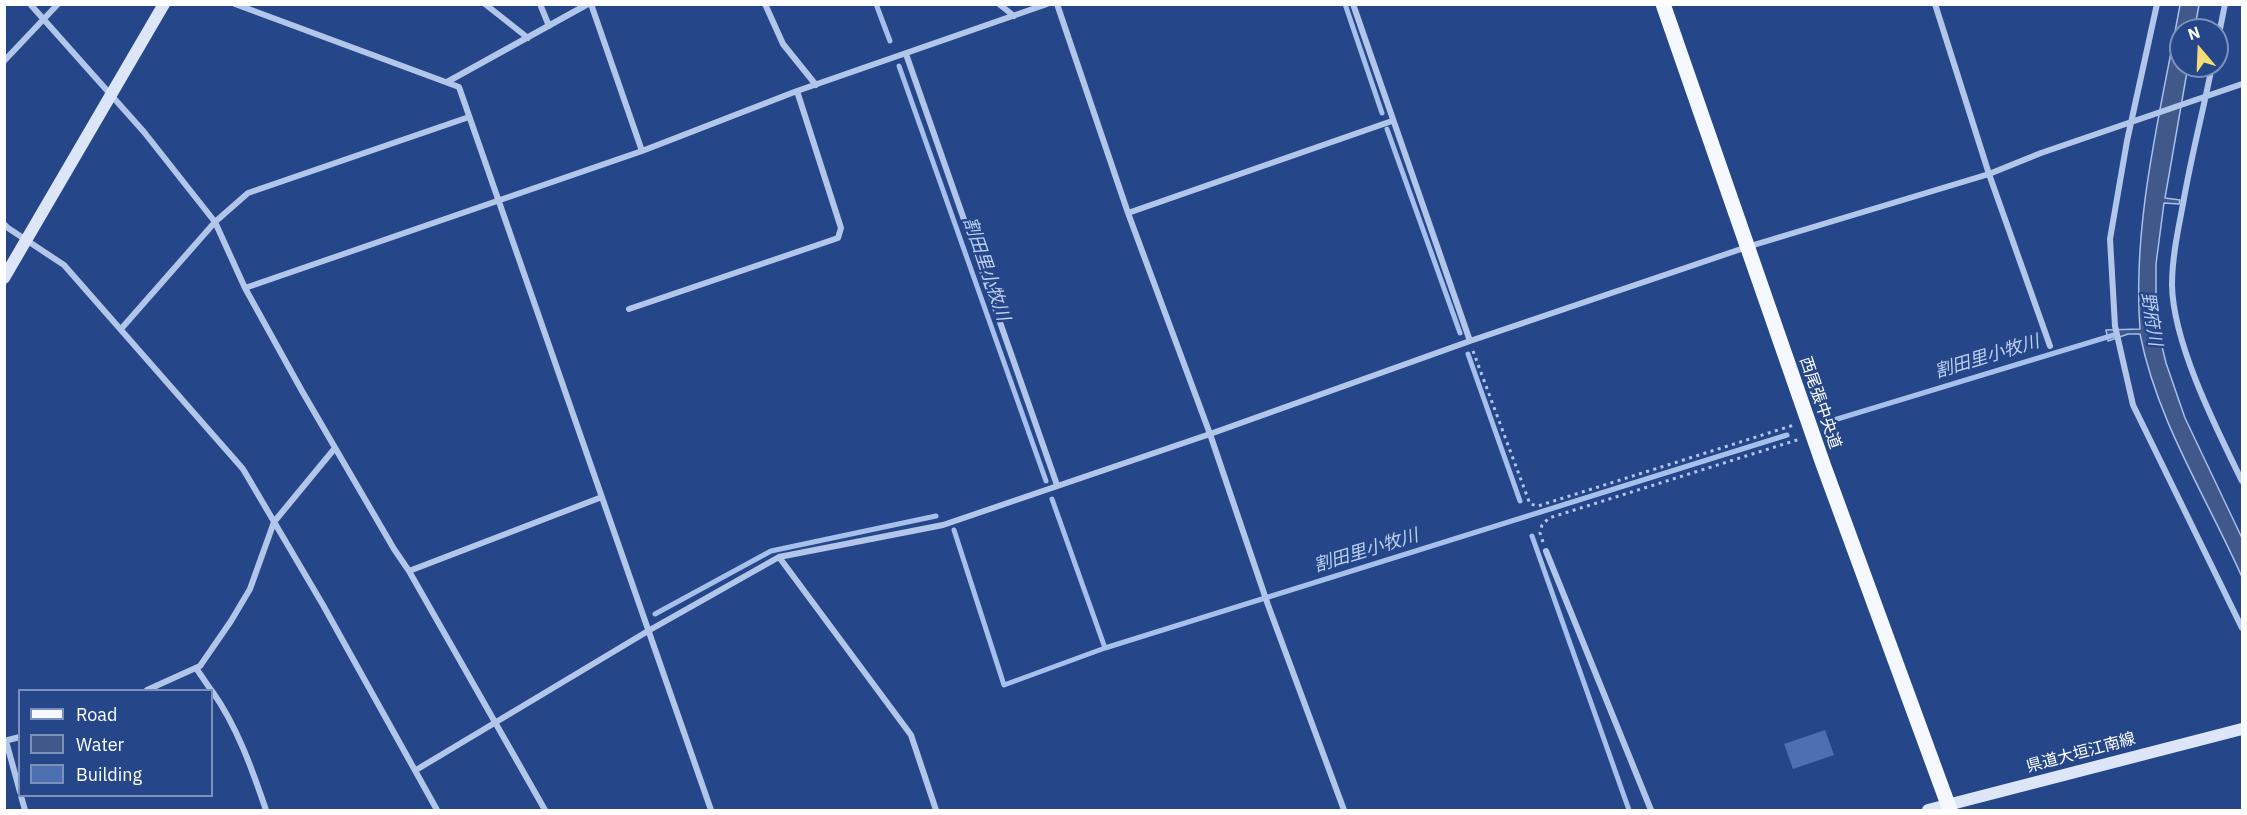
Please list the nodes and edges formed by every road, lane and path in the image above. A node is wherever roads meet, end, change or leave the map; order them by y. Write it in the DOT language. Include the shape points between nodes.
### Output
graph roads {
  1 [pos="30,4"];
  2 [pos="58,4"];
  3 [pos="164,4"];
  4 [pos="235,4"];
  5 [pos="485,4"];
  6 [pos="540,4"];
  7 [pos="589,4"];
  8 [pos="765,4"];
  9 [pos="999,4"];
  10 [pos="1047,4"];
  11 [pos="1057,4"];
  12 [pos="1353,4"];
  13 [pos="1663,4"];
  14 [pos="1935,4"];
  15 [pos="2157,4"];
  16 [pos="1014,16"];
  17 [pos="43,21"];
  18 [pos="549,26"];
  19 [pos="528,38"];
  20 [pos="906,54"];
  21 [pos="4,61"];
  22 [pos="2210,78"];
  23 [pos="447,82"];
  24 [pos="2242,84"];
  25 [pos="816,85"];
  26 [pos="797,91"];
  27 [pos="110,95"];
  28 [pos="2206,96"];
  29 [pos="469,117"];
  30 [pos="1392,121"];
  31 [pos="2132,122"];
  32 [pos="642,151"];
  33 [pos="1989,174"];
  34 [pos="499,200"];
  35 [pos="1128,213"];
  36 [pos="215,222"];
  37 [pos="4,224"];
  38 [pos="27,240"];
  39 [pos="1747,247"];
  40 [pos="4,279"];
  41 [pos="245,288"];
  42 [pos="629,309"];
  43 [pos="121,329"];
  44 [pos="1470,340"];
  45 [pos="2050,345"];
  46 [pos="1810,428"];
  47 [pos="1210,434"];
  48 [pos="335,448"];
  49 [pos="2242,481"];
  50 [pos="1057,485"];
  51 [pos="602,497"];
  52 [pos="274,522"];
  53 [pos="1546,551"];
  54 [pos="780,557"];
  55 [pos="409,571"];
  56 [pos="2242,628"];
  57 [pos="648,631"];
  58 [pos="196,668"];
  59 [pos="149,689"];
  60 [pos="210,689"];
  61 [pos="213,694"];
  62 [pos="496,724"];
  63 [pos="2242,729"];
  64 [pos="5,741"];
  65 [pos="416,770"];
  66 [pos="18,787"];
  67 [pos="1950,808"];
  68 [pos="266,810"];
  69 [pos="437,810"];
  70 [pos="545,810"];
  71 [pos="711,810"];
  72 [pos="936,810"];
  73 [pos="1344,810"];
  74 [pos="1651,810"];
  75 [pos="1928,810"];
  1 -- 17 [label="street"];
  2 -- 17 [label="street"];
  3 -- 27 [label="main road"];
  4 -- 23 [label="street"];
  5 -- 19 [label="street"];
  6 -- 18 [label="street"];
  7 -- 18 [label="street"];
  7 -- 32 [label="street"];
  8 -- 25 [label="street" via="783,44"];
  9 -- 16 [label="street"];
  10 -- 16 [label="street"];
  11 -- 35 [label="street"];
  12 -- 30 [label="street"];
  13 -- 39 [label="main road, 西尾張中央道"];
  14 -- 33 [label="street"];
  15 -- 31 [label="street"];
  16 -- 20 [label="street"];
  17 -- 21 [label="street"];
  17 -- 27 [label="street"];
  18 -- 19 [label="street"];
  19 -- 23 [label="street"];
  20 -- 25 [label="street"];
  20 -- 50 [label="street"];
  22 -- 28 [label="street"];
  23 -- 29 [label="street" via="459,87"];
  24 -- 28 [label="street"];
  25 -- 26 [label="street"];
  26 -- 32 [label="street"];
  26 -- 42 [label="street" via="841,228 838,238"];
  27 -- 36 [label="street"];
  27 -- 38 [label="main road"];
  28 -- 31 [label="street"];
  28 -- 49 [label="street" via="2188,168 2172,286 2178,324 2192,369"];
  29 -- 34 [label="street"];
  29 -- 36 [label="street" via="248,193"];
  30 -- 35 [label="street"];
  30 -- 44 [label="street"];
  31 -- 33 [label="street"];
  31 -- 56 [label="street" via="2110,239 2115,326 2133,405"];
  32 -- 34 [label="street"];
  33 -- 39 [label="street"];
  33 -- 45 [label="street"];
  34 -- 41 [label="street"];
  34 -- 51 [label="street"];
  35 -- 47 [label="street"];
  36 -- 41 [label="street"];
  36 -- 43 [label="street"];
  37 -- 38 [label="street"];
  38 -- 40 [label="main road"];
  38 -- 43 [label="street" via="64,265"];
  39 -- 44 [label="street"];
  39 -- 46 [label="main road, 西尾張中央道"];
  41 -- 48 [label="street"];
  43 -- 52 [label="street" via="243,469"];
  44 -- 46 [label="path" via="1530,504 1538,506"];
  44 -- 47 [label="street"];
  46 -- 53 [label="path" via="1549,518 1540,533"];
  46 -- 67 [label="main road, 西尾張中央道"];
  47 -- 50 [label="street"];
  47 -- 73 [label="street"];
  48 -- 52 [label="street"];
  48 -- 55 [label="street"];
  50 -- 54 [label="street" via="943,525"];
  51 -- 55 [label="street"];
  51 -- 57 [label="street"];
  52 -- 58 [label="street" via="250,589"];
  52 -- 65 [label="street"];
  53 -- 74 [label="street"];
  54 -- 57 [label="street"];
  54 -- 72 [label="street" via="911,735"];
  55 -- 62 [label="street"];
  57 -- 62 [label="street"];
  57 -- 71 [label="street"];
  58 -- 59 [label="street"];
  58 -- 60 [label="street"];
  61 -- 68 [label="street" via="241,742"];
  62 -- 65 [label="street"];
  62 -- 70 [label="street"];
  63 -- 67 [label="main road, 県道大垣江南線"];
  64 -- 66 [label="street"];
  65 -- 69 [label="street"];
  67 -- 75 [label="main road, 県道大垣江南線"];
}
